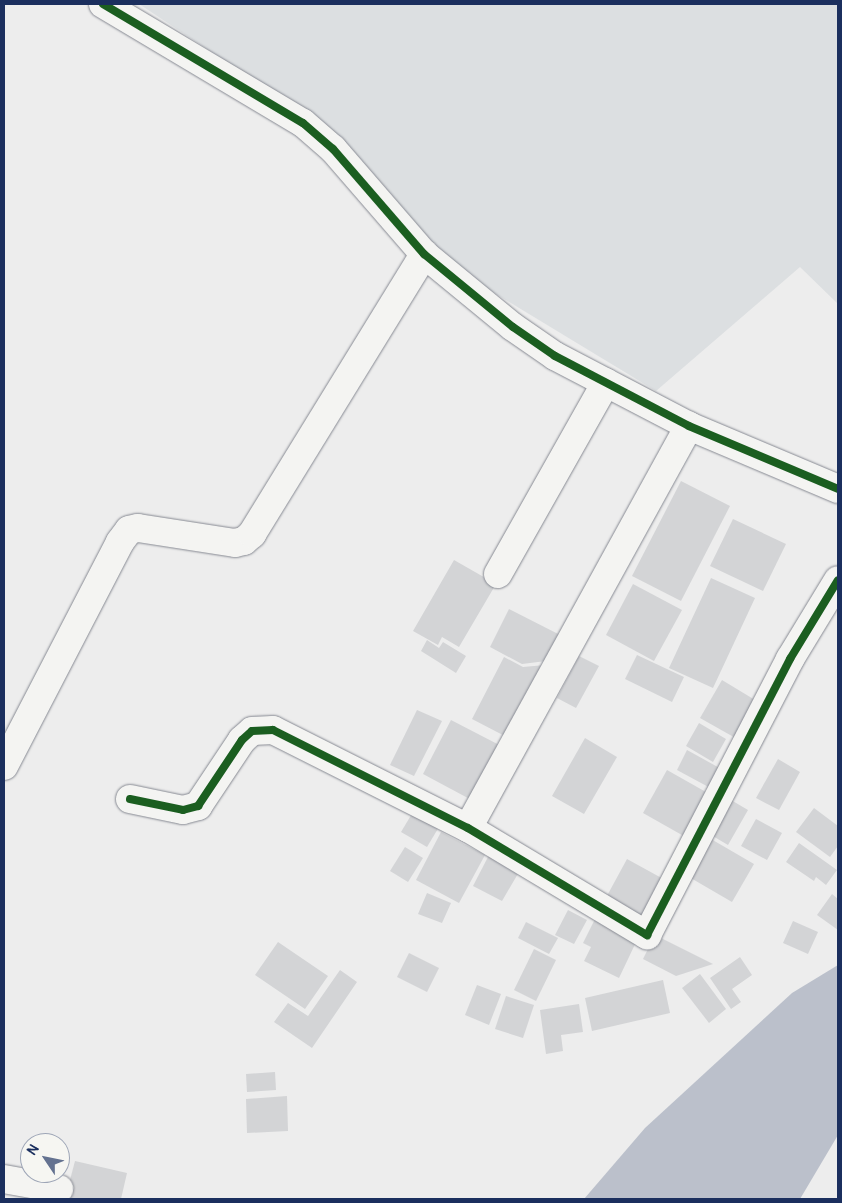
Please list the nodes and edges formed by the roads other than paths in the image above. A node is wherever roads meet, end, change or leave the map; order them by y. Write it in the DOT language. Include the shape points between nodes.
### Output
graph roads {
  1 [pos="103,4"];
  2 [pos="424,254"];
  3 [pos="606,382"];
  4 [pos="689,426"];
  5 [pos="838,489"];
  6 [pos="498,574"];
  7 [pos="838,580"];
  8 [pos="4,766"];
  9 [pos="130,799"];
  10 [pos="468,828"];
  11 [pos="4,1179"];
  12 [pos="59,1189"];
  1 -- 2 [label="street" via="303,123 333,149"];
  2 -- 3 [label="street" via="520,332 555,356"];
  2 -- 8 [label="street" via="252,534 235,543 138,528 129,530"];
  3 -- 4 [label="street"];
  3 -- 6 [label="street"];
  4 -- 5 [label="street"];
  4 -- 10 [label="street"];
  7 -- 10 [label="street" via="790,659 647,935"];
  9 -- 10 [label="street" via="184,810 198,806 242,740 252,732 273,730"];
  11 -- 12 [label="street"];
}
